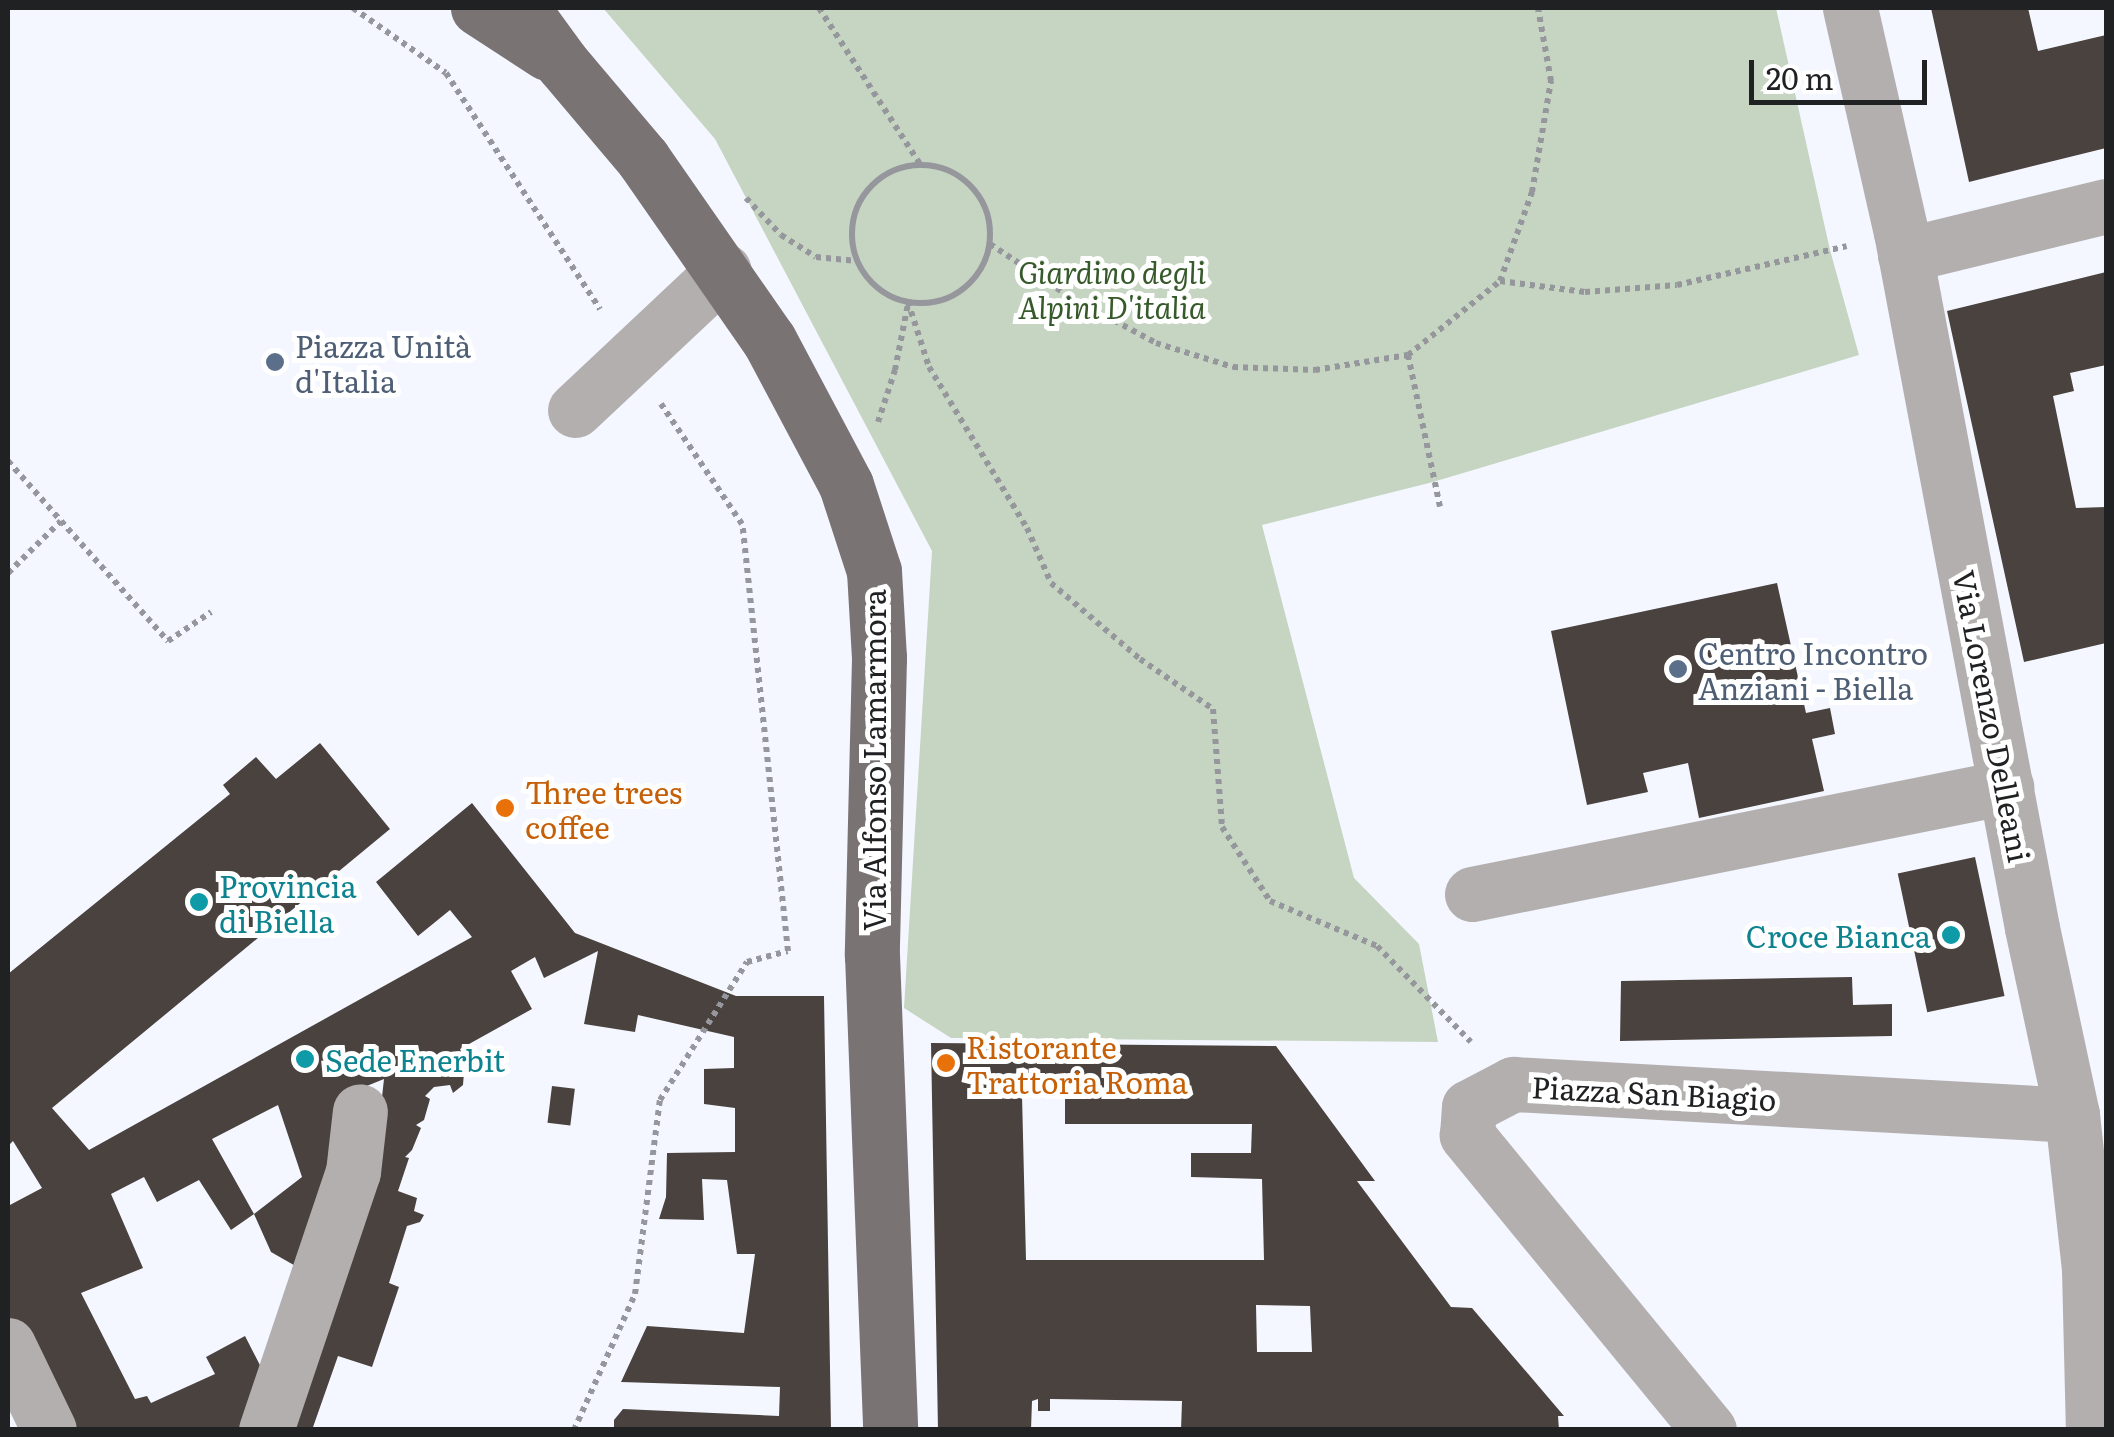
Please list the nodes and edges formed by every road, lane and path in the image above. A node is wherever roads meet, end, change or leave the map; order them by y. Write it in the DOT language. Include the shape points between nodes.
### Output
graph roads {
  1 [pos="353,8"];
  2 [pos="478,8"];
  3 [pos="522,8"];
  4 [pos="820,8"];
  5 [pos="1538,8"];
  6 [pos="1850,8"];
  7 [pos="562,64"];
  8 [pos="920,164"];
  9 [pos="2106,206"];
  10 [pos="692,226"];
  11 [pos="1903,243"];
  12 [pos="990,244"];
  13 [pos="857,261"];
  14 [pos="724,270"];
  15 [pos="1500,280"];
  16 [pos="908,302"];
  17 [pos="1408,355"];
  18 [pos="631,357"];
  19 [pos="575,410"];
  20 [pos="8,460"];
  21 [pos="846,485"];
  22 [pos="1440,507"];
  23 [pos="61,521"];
  24 [pos="8,572"];
  25 [pos="211,612"];
  26 [pos="2006,788"];
  27 [pos="1472,894"];
  28 [pos="1513,1084"];
  29 [pos="360,1111"];
  30 [pos="2072,1115"];
  31 [pos="8,1345"];
  32 [pos="49,1430"];
  33 [pos="266,1430"];
  34 [pos="574,1430"];
  35 [pos="890,1430"];
  36 [pos="1709,1430"];
  37 [pos="2093,1430"];
  1 -- 18 [label="path" via="446,74"];
  2 -- 7 [label="main road, Via Alfonso Lamarmora"];
  3 -- 7 [label="main road, Via Alfonso Lamarmora"];
  4 -- 8 [label="path"];
  5 -- 15 [label="path" via="1550,81 1532,192"];
  6 -- 11 [label="street, Via Lorenzo Delleani"];
  7 -- 10 [label="main road, Via Alfonso Lamarmora"];
  8 -- 12 [label="path" via="964,179 981,198"];
  8 -- 13 [label="path" via="877,180 863,196 854,217"];
  9 -- 11 [label="street"];
  10 -- 13 [label="path" via="744,195 781,235 816,257"];
  10 -- 14 [label="main road, Via Alfonso Lamarmora"];
  11 -- 15 [label="path" via="1676,285 1586,292"];
  11 -- 26 [label="street, Via Lorenzo Delleani"];
  12 -- 16 [label="path" via="984,265 952,297"];
  12 -- 17 [label="path" via="1156,343 1232,367 1315,370"];
  13 -- 16 [label="path" via="886,294"];
  14 -- 18 [label="street"];
  14 -- 21 [label="main road, Via Alfonso Lamarmora" via="770,340"];
  15 -- 17 [label="path"];
  16 -- 21 [label="path" via="872,438"];
  16 -- 28 [label="path" via="929,367 1026,528 1051,583 1212,709 1222,826 1270,901 1378,946"];
  17 -- 22 [label="path"];
  18 -- 19 [label="street"];
  18 -- 34 [label="path" via="742,524 788,951 748,962 660,1100 636,1294"];
  20 -- 23 [label="path"];
  21 -- 35 [label="main road, Via Alfonso Lamarmora" via="874,571 879,658 872,955"];
  23 -- 24 [label="path"];
  23 -- 25 [label="path" via="168,641"];
  26 -- 27 [label="street"];
  26 -- 30 [label="street, Via Lorenzo Delleani"];
  28 -- 30 [label="street, Piazza San Biagio"];
  28 -- 36 [label="street, Piazza San Biagio" via="1469,1107 1467,1135"];
  29 -- 33 [label="street" via="353,1172"];
  30 -- 37 [label="street, Via Lorenzo Delleani" via="2089,1270"];
  31 -- 32 [label="street"];
}
